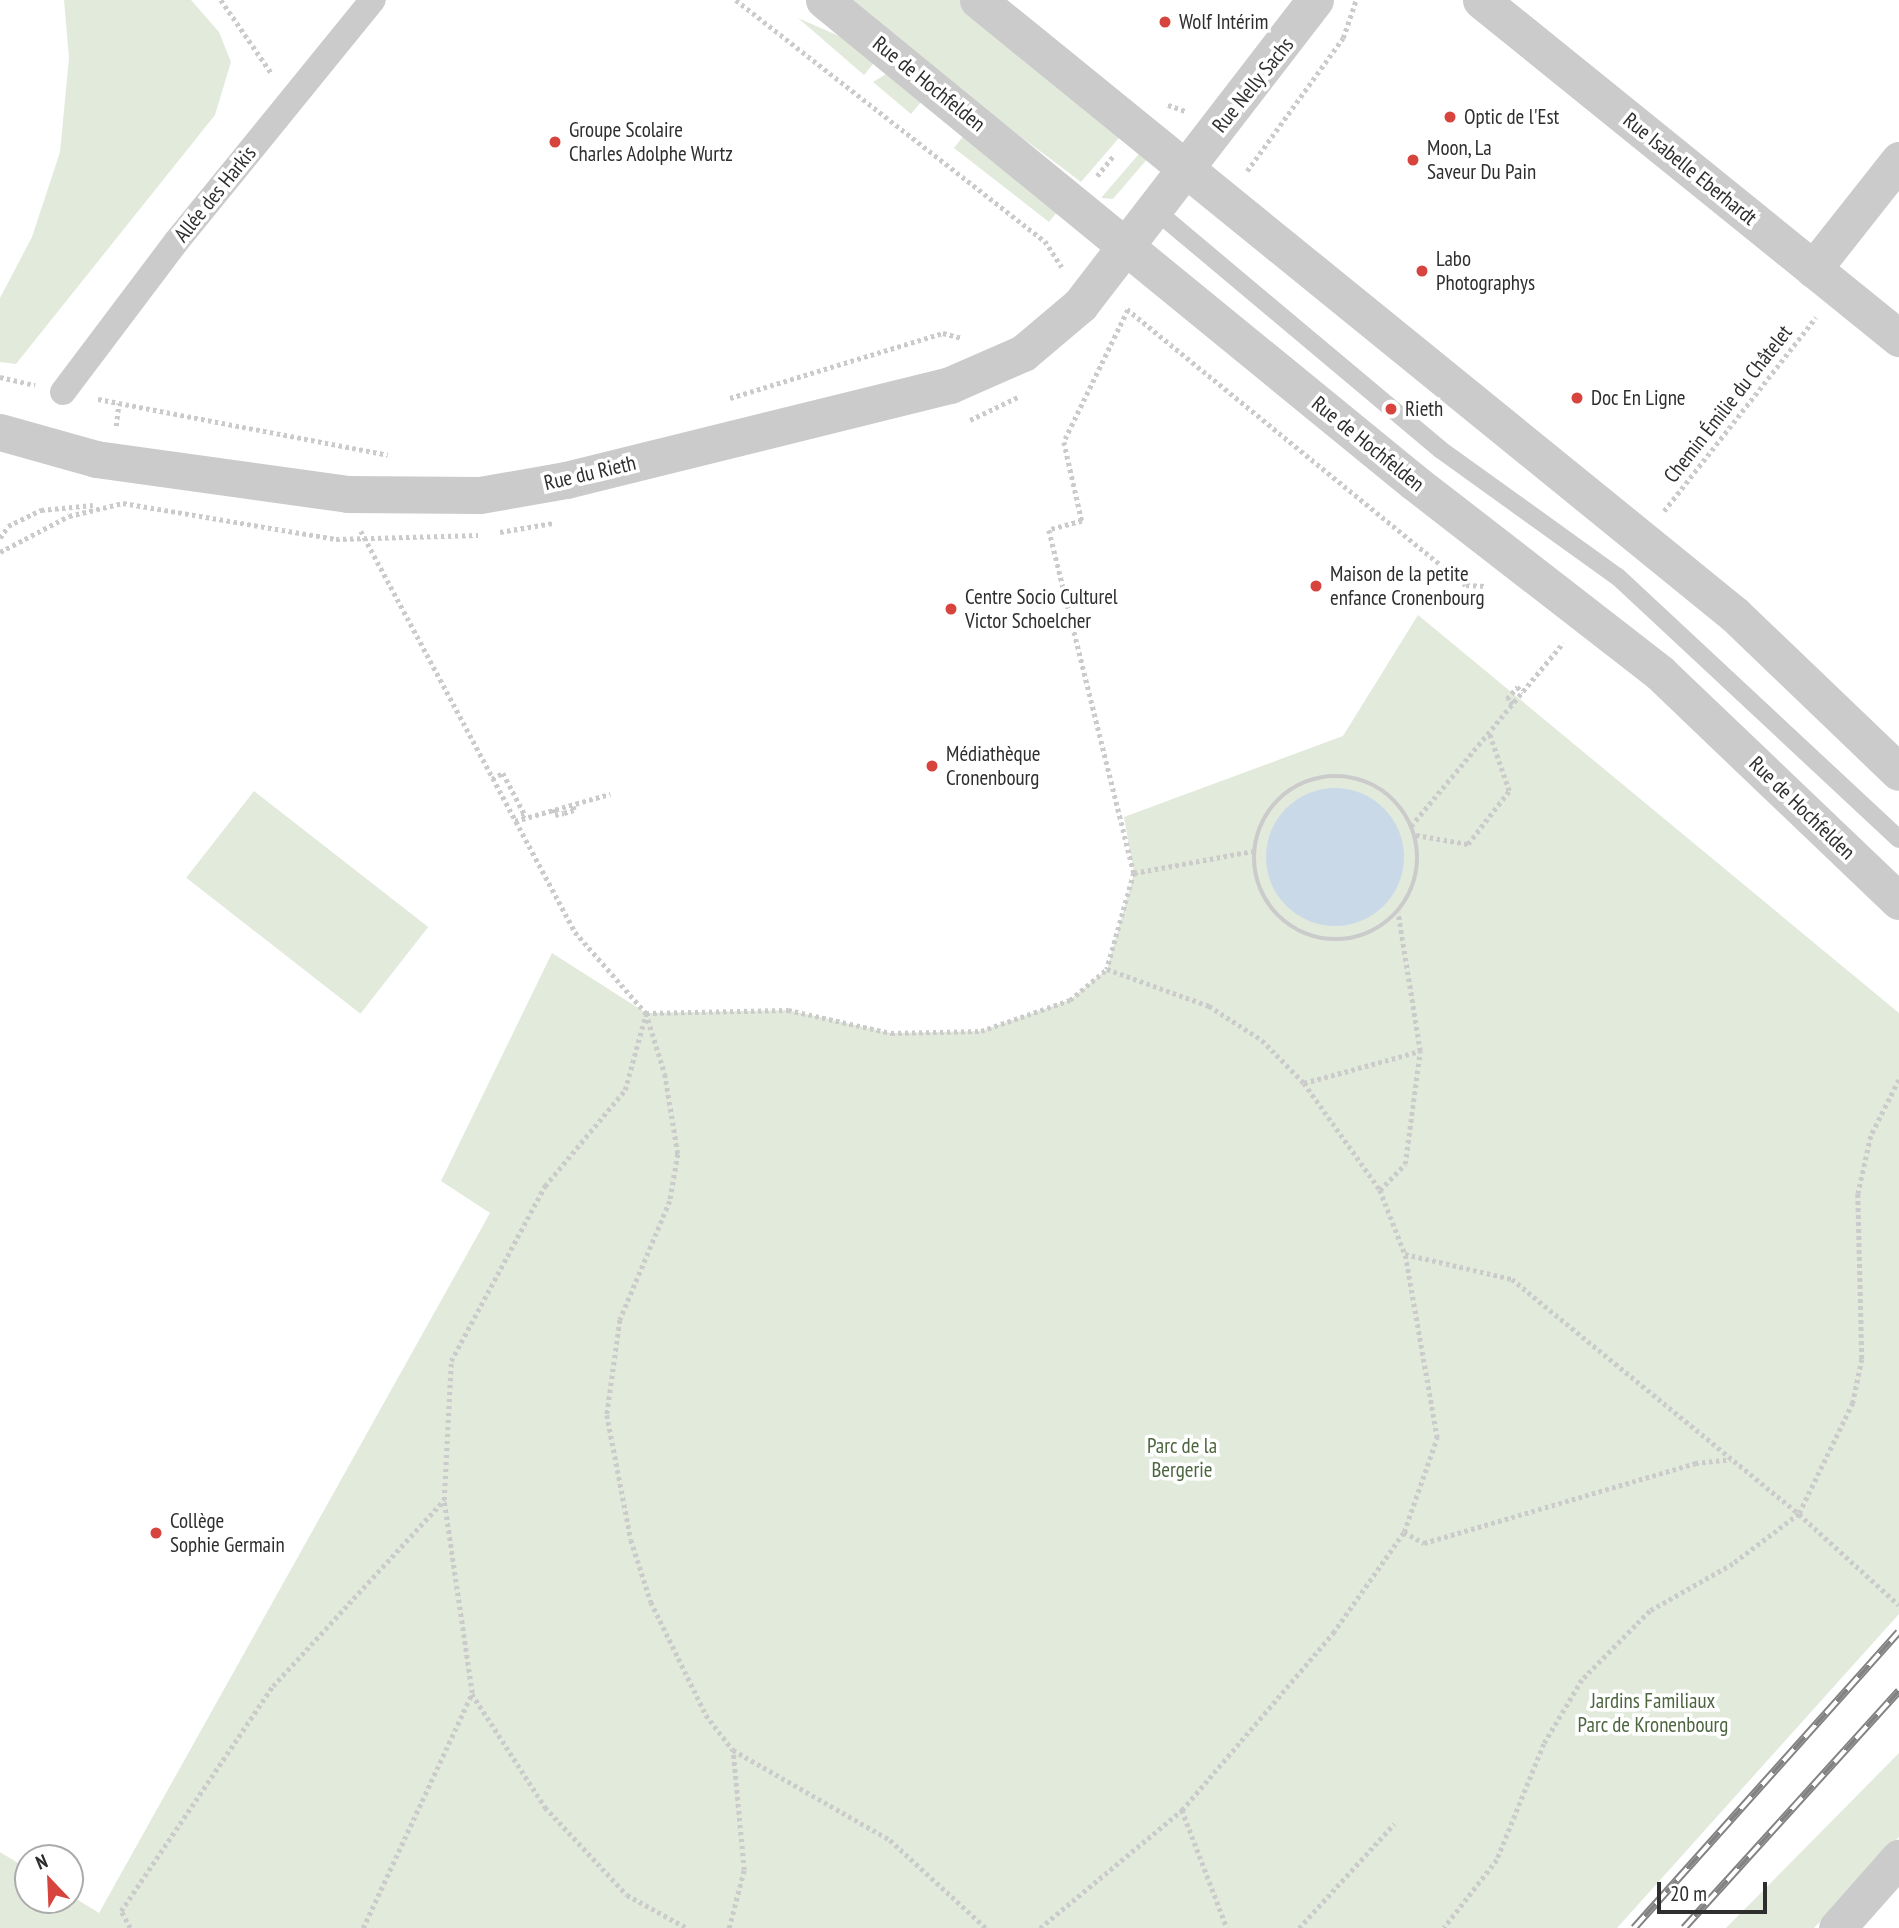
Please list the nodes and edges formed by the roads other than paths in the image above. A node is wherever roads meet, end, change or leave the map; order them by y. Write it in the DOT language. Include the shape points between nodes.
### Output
graph roads {
  1 [pos="373,0"];
  2 [pos="824,0"];
  3 [pos="978,0"];
  4 [pos="1315,0"];
  5 [pos="1481,0"];
  6 [pos="1899,160"];
  7 [pos="1186,168"];
  8 [pos="1155,210"];
  9 [pos="1125,246"];
  10 [pos="1826,279"];
  11 [pos="1899,338"];
  12 [pos="64,392"];
  13 [pos="0,432"];
  14 [pos="1899,772"];
  15 [pos="1899,839"];
  16 [pos="1899,901"];
  17 [pos="1899,1858"];
  18 [pos="1837,1928"];
  1 -- 12 [label="street, Allée des Harkis"];
  2 -- 9 [label="street, Rue de Hochfelden"];
  3 -- 7 [label="street"];
  4 -- 7 [label="street, Rue Nelly Sachs"];
  5 -- 10 [label="street, Rue Isabelle Eberhardt"];
  6 -- 10 [label="street"];
  7 -- 8 [label="street, Rue Nelly Sachs"];
  7 -- 14 [label="street" via="1734,614"];
  8 -- 9 [label="street, Rue du Rieth"];
  8 -- 15 [label="lane" via="1441,450 1618,577"];
  9 -- 13 [label="street, Rue du Rieth" via="1080,305 1023,354 950,386 523,488 412,498 347,494 96,458"];
  9 -- 16 [label="street, Rue de Hochfelden" via="1414,482 1660,673"];
  10 -- 11 [label="street, Rue Isabelle Eberhardt"];
  17 -- 18 [label="street"];
}
